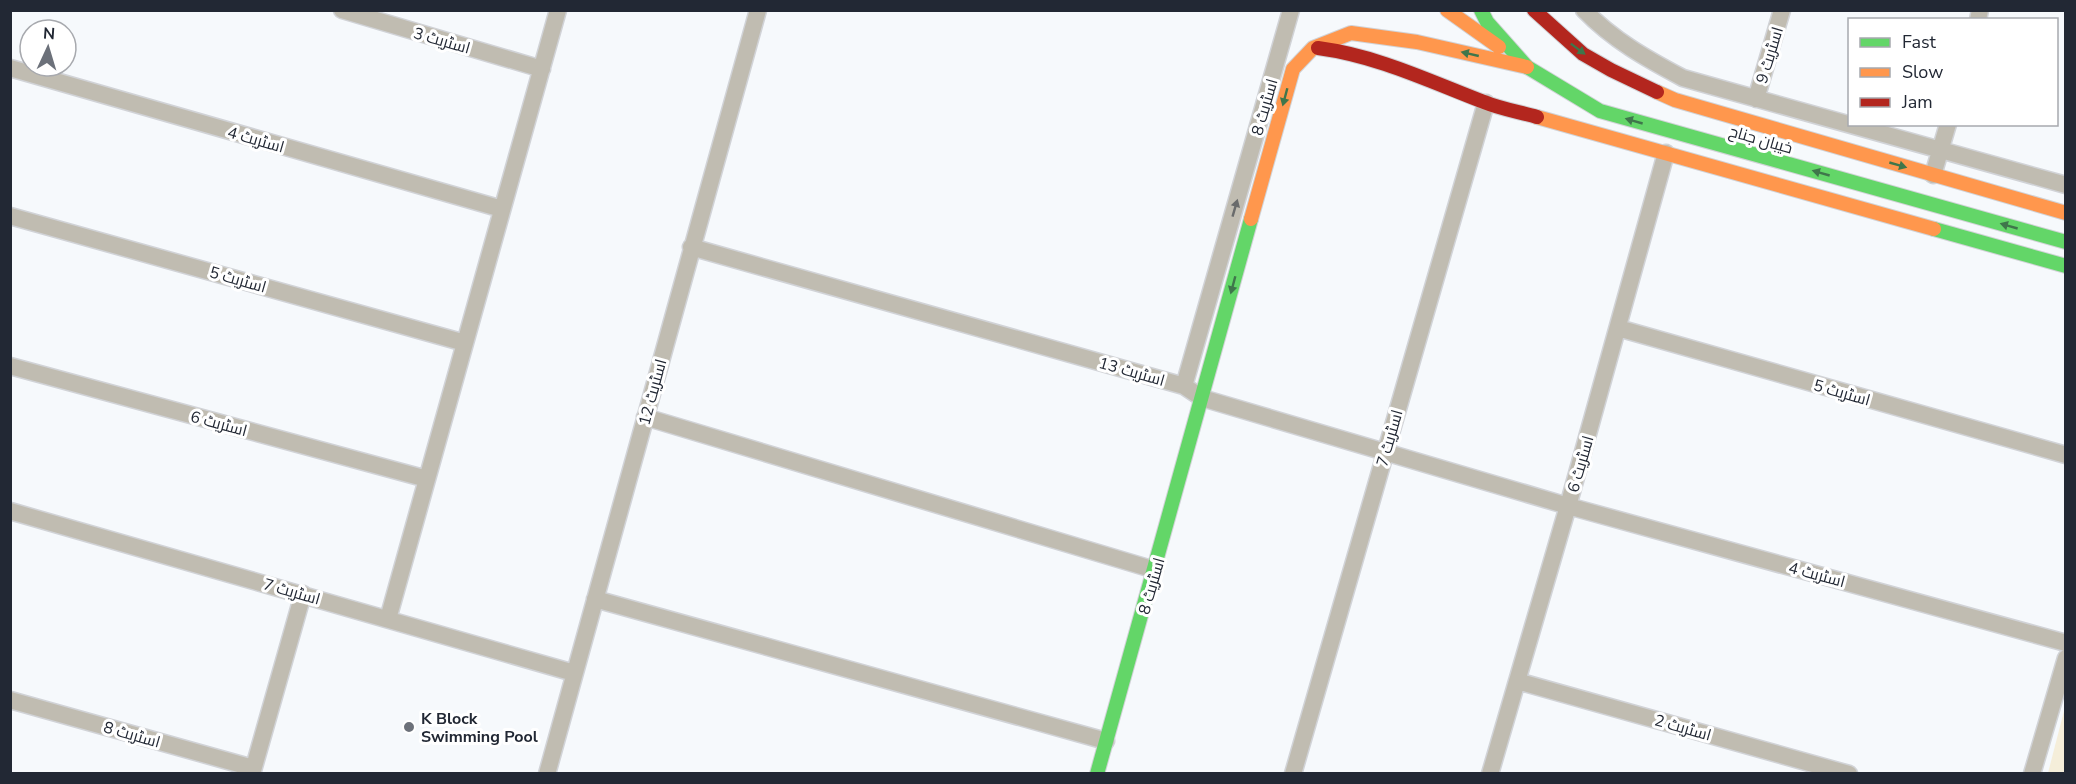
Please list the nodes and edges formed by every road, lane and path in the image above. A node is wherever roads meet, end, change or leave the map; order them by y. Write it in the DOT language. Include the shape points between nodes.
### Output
graph roads {
  1 [pos="342,10"];
  2 [pos="558,10"];
  3 [pos="758,10"];
  4 [pos="1291,10"];
  5 [pos="1447,10"];
  6 [pos="1481,10"];
  7 [pos="1534,10"];
  8 [pos="1584,10"];
  9 [pos="1782,10"];
  10 [pos="1313,48"];
  11 [pos="1527,67"];
  12 [pos="10,68"];
  13 [pos="542,69"];
  14 [pos="1683,78"];
  15 [pos="1756,99"];
  16 [pos="1675,100"];
  17 [pos="1486,103"];
  18 [pos="1848,124"];
  19 [pos="1854,126"];
  20 [pos="1947,126"];
  21 [pos="1941,150"];
  22 [pos="1666,153"];
  23 [pos="1933,175"];
  24 [pos="2066,185"];
  25 [pos="502,209"];
  26 [pos="2066,213"];
  27 [pos="10,216"];
  28 [pos="2066,242"];
  29 [pos="691,247"];
  30 [pos="2066,266"];
  31 [pos="1618,328"];
  32 [pos="465,343"];
  33 [pos="10,366"];
  34 [pos="1184,386"];
  35 [pos="1202,398"];
  36 [pos="645,417"];
  37 [pos="1385,452"];
  38 [pos="2066,455"];
  39 [pos="427,479"];
  40 [pos="1568,506"];
  41 [pos="10,511"];
  42 [pos="1155,570"];
  43 [pos="303,594"];
  44 [pos="595,599"];
  45 [pos="388,619"];
  46 [pos="2066,643"];
  47 [pos="2066,658"];
  48 [pos="574,674"];
  49 [pos="1517,681"];
  50 [pos="10,700"];
  51 [pos="1106,741"];
  52 [pos="253,771"];
  53 [pos="546,774"];
  54 [pos="1097,774"];
  55 [pos="1293,774"];
  56 [pos="1490,774"];
  57 [pos="1849,774"];
  58 [pos="2032,774"];
  1 -- 13 [label="street, اسٹریٹ 3"];
  2 -- 13 [label="street"];
  3 -- 29 [label="street, اسٹریٹ 12"];
  34 -- 4 [label="street, اسٹریٹ 8, one-way"];
  5 -- 11 [label="street"];
  6 -- 11 [label="street, خیبان جناح"];
  7 -- 16 [label="street, خیبان جناح, one-way" via="1590,58"];
  8 -- 14 [label="street" via="1626,46"];
  9 -- 15 [label="street, اسٹریٹ 9"];
  11 -- 10 [label="street, one-way" via="1417,42 1351,33"];
  10 -- 17 [label="street" via="1344,50"];
  10 -- 35 [label="street, اسٹریٹ 8, one-way" via="1293,69"];
  28 -- 11 [label="street, خیبان جناح, one-way" via="1600,111"];
  12 -- 25 [label="street, اسٹریٹ 4"];
  13 -- 25 [label="street"];
  14 -- 15 [label="street"];
  14 -- 16 [label="street"];
  15 -- 18 [label="street"];
  16 -- 23 [label="street, خیبان جناح, one-way"];
  17 -- 22 [label="street"];
  17 -- 37 [label="street, اسٹریٹ 7"];
  19 -- 21 [label="street"];
  20 -- 21 [label="street"];
  21 -- 23 [label="street"];
  21 -- 24 [label="street"];
  22 -- 30 [label="street"];
  22 -- 31 [label="street, اسٹریٹ 6"];
  23 -- 26 [label="street, خیبان جناح"];
  25 -- 32 [label="street"];
  27 -- 32 [label="street, اسٹریٹ 5"];
  29 -- 34 [label="street, اسٹریٹ 13"];
  29 -- 36 [label="street, اسٹریٹ 12"];
  31 -- 38 [label="street, اسٹریٹ 5"];
  31 -- 40 [label="street, اسٹریٹ 6"];
  32 -- 39 [label="street"];
  33 -- 39 [label="street, اسٹریٹ 6"];
  34 -- 35 [label="street, اسٹریٹ 13"];
  35 -- 37 [label="street, اسٹریٹ 13"];
  35 -- 42 [label="street, اسٹریٹ 8"];
  36 -- 42 [label="street"];
  36 -- 44 [label="street, اسٹریٹ 12"];
  37 -- 40 [label="street, اسٹریٹ 13"];
  37 -- 55 [label="street, اسٹریٹ 7"];
  39 -- 45 [label="street"];
  40 -- 46 [label="street, اسٹریٹ 4"];
  40 -- 49 [label="street, اسٹریٹ 6"];
  41 -- 43 [label="street, اسٹریٹ 7"];
  42 -- 51 [label="street, اسٹریٹ 8"];
  43 -- 45 [label="street, اسٹریٹ 7"];
  43 -- 52 [label="street"];
  44 -- 48 [label="street, اسٹریٹ 12"];
  44 -- 51 [label="street"];
  45 -- 48 [label="street, اسٹریٹ 7"];
  47 -- 58 [label="street"];
  48 -- 53 [label="street, اسٹریٹ 12"];
  49 -- 56 [label="street, اسٹریٹ 6"];
  49 -- 57 [label="street, اسٹریٹ 2"];
  50 -- 52 [label="street, اسٹریٹ 8"];
  51 -- 54 [label="street, اسٹریٹ 8"];
}
